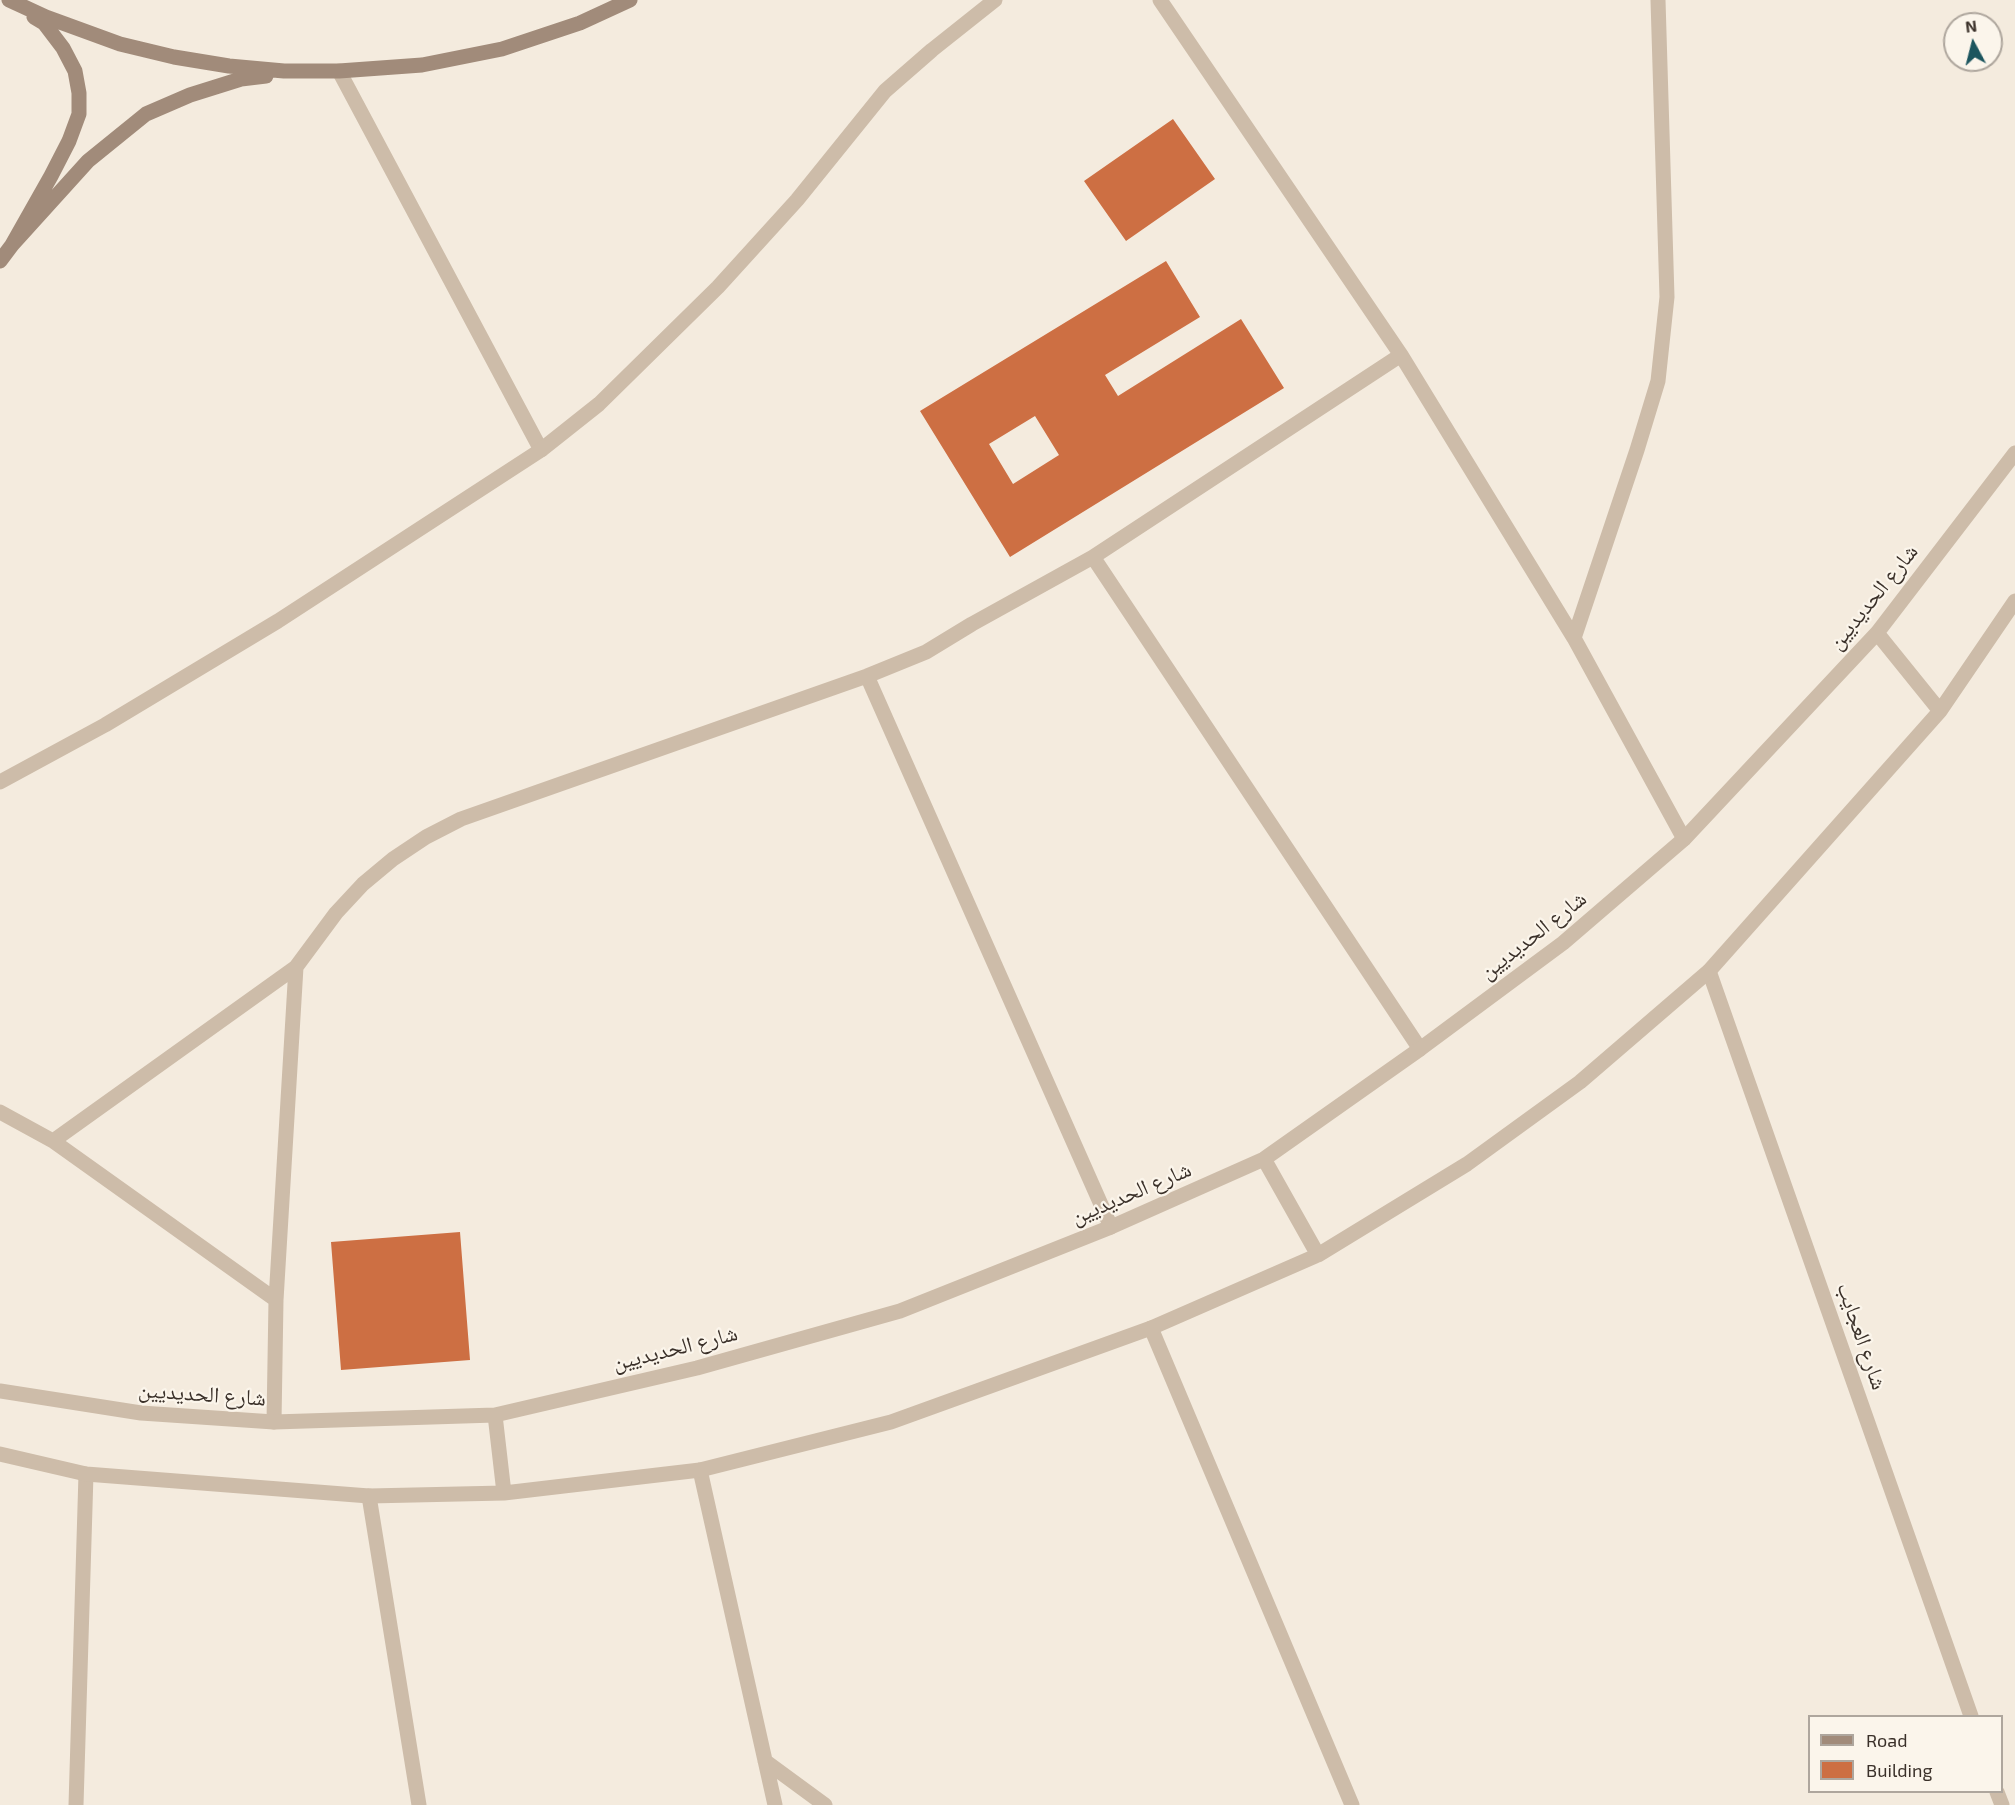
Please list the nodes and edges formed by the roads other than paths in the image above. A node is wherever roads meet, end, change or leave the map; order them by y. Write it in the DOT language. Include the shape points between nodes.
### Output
graph roads {
  1 [pos="9,0"];
  2 [pos="630,0"];
  3 [pos="995,0"];
  4 [pos="1160,0"];
  5 [pos="1658,0"];
  6 [pos="310,71"];
  7 [pos="339,71"];
  8 [pos="12,245"];
  9 [pos="0,261"];
  10 [pos="1401,355"];
  11 [pos="541,450"];
  12 [pos="2015,453"];
  13 [pos="1093,557"];
  14 [pos="2015,601"];
  15 [pos="1876,633"];
  16 [pos="1574,638"];
  17 [pos="867,676"];
  18 [pos="1940,711"];
  19 [pos="0,782"];
  20 [pos="1684,839"];
  21 [pos="296,966"];
  22 [pos="1709,971"];
  23 [pos="1419,1049"];
  24 [pos="0,1112"];
  25 [pos="53,1141"];
  26 [pos="1264,1159"];
  27 [pos="1111,1227"];
  28 [pos="1318,1255"];
  29 [pos="276,1300"];
  30 [pos="1151,1328"];
  31 [pos="0,1391"];
  32 [pos="495,1415"];
  33 [pos="274,1422"];
  34 [pos="0,1454"];
  35 [pos="700,1470"];
  36 [pos="86,1474"];
  37 [pos="504,1493"];
  38 [pos="369,1497"];
  39 [pos="1971,1715"];
  40 [pos="765,1761"];
  41 [pos="76,1805"];
  42 [pos="419,1805"];
  43 [pos="775,1805"];
  44 [pos="825,1805"];
  45 [pos="1352,1805"];
  1 -- 6 [label="main road" via="120,44 174,57 229,66"];
  1 -- 8 [label="main road" via="44,23 63,48 75,71 79,93 79,114 69,141"];
  2 -- 7 [label="main road" via="580,23 502,49 422,65"];
  3 -- 11 [label="street" via="885,91 718,287 599,404"];
  4 -- 10 [label="street"];
  5 -- 16 [label="street" via="1667,297 1658,381"];
  6 -- 7 [label="main road"];
  6 -- 8 [label="main road" via="241,79 146,114 88,161"];
  7 -- 11 [label="street"];
  8 -- 9 [label="main road"];
  10 -- 13 [label="street"];
  10 -- 16 [label="street"];
  11 -- 19 [label="street" via="278,621 105,725"];
  12 -- 15 [label="street, شارع الحديديين"];
  13 -- 17 [label="street" via="926,652"];
  13 -- 23 [label="street"];
  14 -- 18 [label="street"];
  15 -- 18 [label="street"];
  15 -- 20 [label="street, شارع الحديديين"];
  16 -- 20 [label="street"];
  17 -- 21 [label="street" via="461,819 426,837 363,884"];
  17 -- 27 [label="street"];
  18 -- 22 [label="street"];
  20 -- 23 [label="street, شارع الحديديين" via="1563,944"];
  21 -- 25 [label="street"];
  21 -- 29 [label="street"];
  22 -- 28 [label="street" via="1580,1082 1467,1164"];
  22 -- 39 [label="street, شارع العجايب"];
  23 -- 26 [label="street, شارع الحديديين"];
  24 -- 25 [label="street"];
  25 -- 29 [label="street"];
  26 -- 27 [label="street, شارع الحديديين"];
  26 -- 28 [label="street"];
  27 -- 32 [label="street, شارع الحديديين" via="900,1311 697,1368"];
  28 -- 30 [label="street"];
  29 -- 33 [label="street"];
  30 -- 35 [label="street" via="891,1422"];
  30 -- 45 [label="street"];
  31 -- 33 [label="street, شارع الحديديين" via="141,1413"];
  32 -- 33 [label="street, شارع الحديديين"];
  32 -- 37 [label="street"];
  34 -- 36 [label="street"];
  35 -- 37 [label="street"];
  35 -- 40 [label="street"];
  36 -- 38 [label="street"];
  36 -- 41 [label="street"];
  37 -- 38 [label="street"];
  38 -- 42 [label="street"];
  40 -- 43 [label="street"];
  40 -- 44 [label="street"];
}
